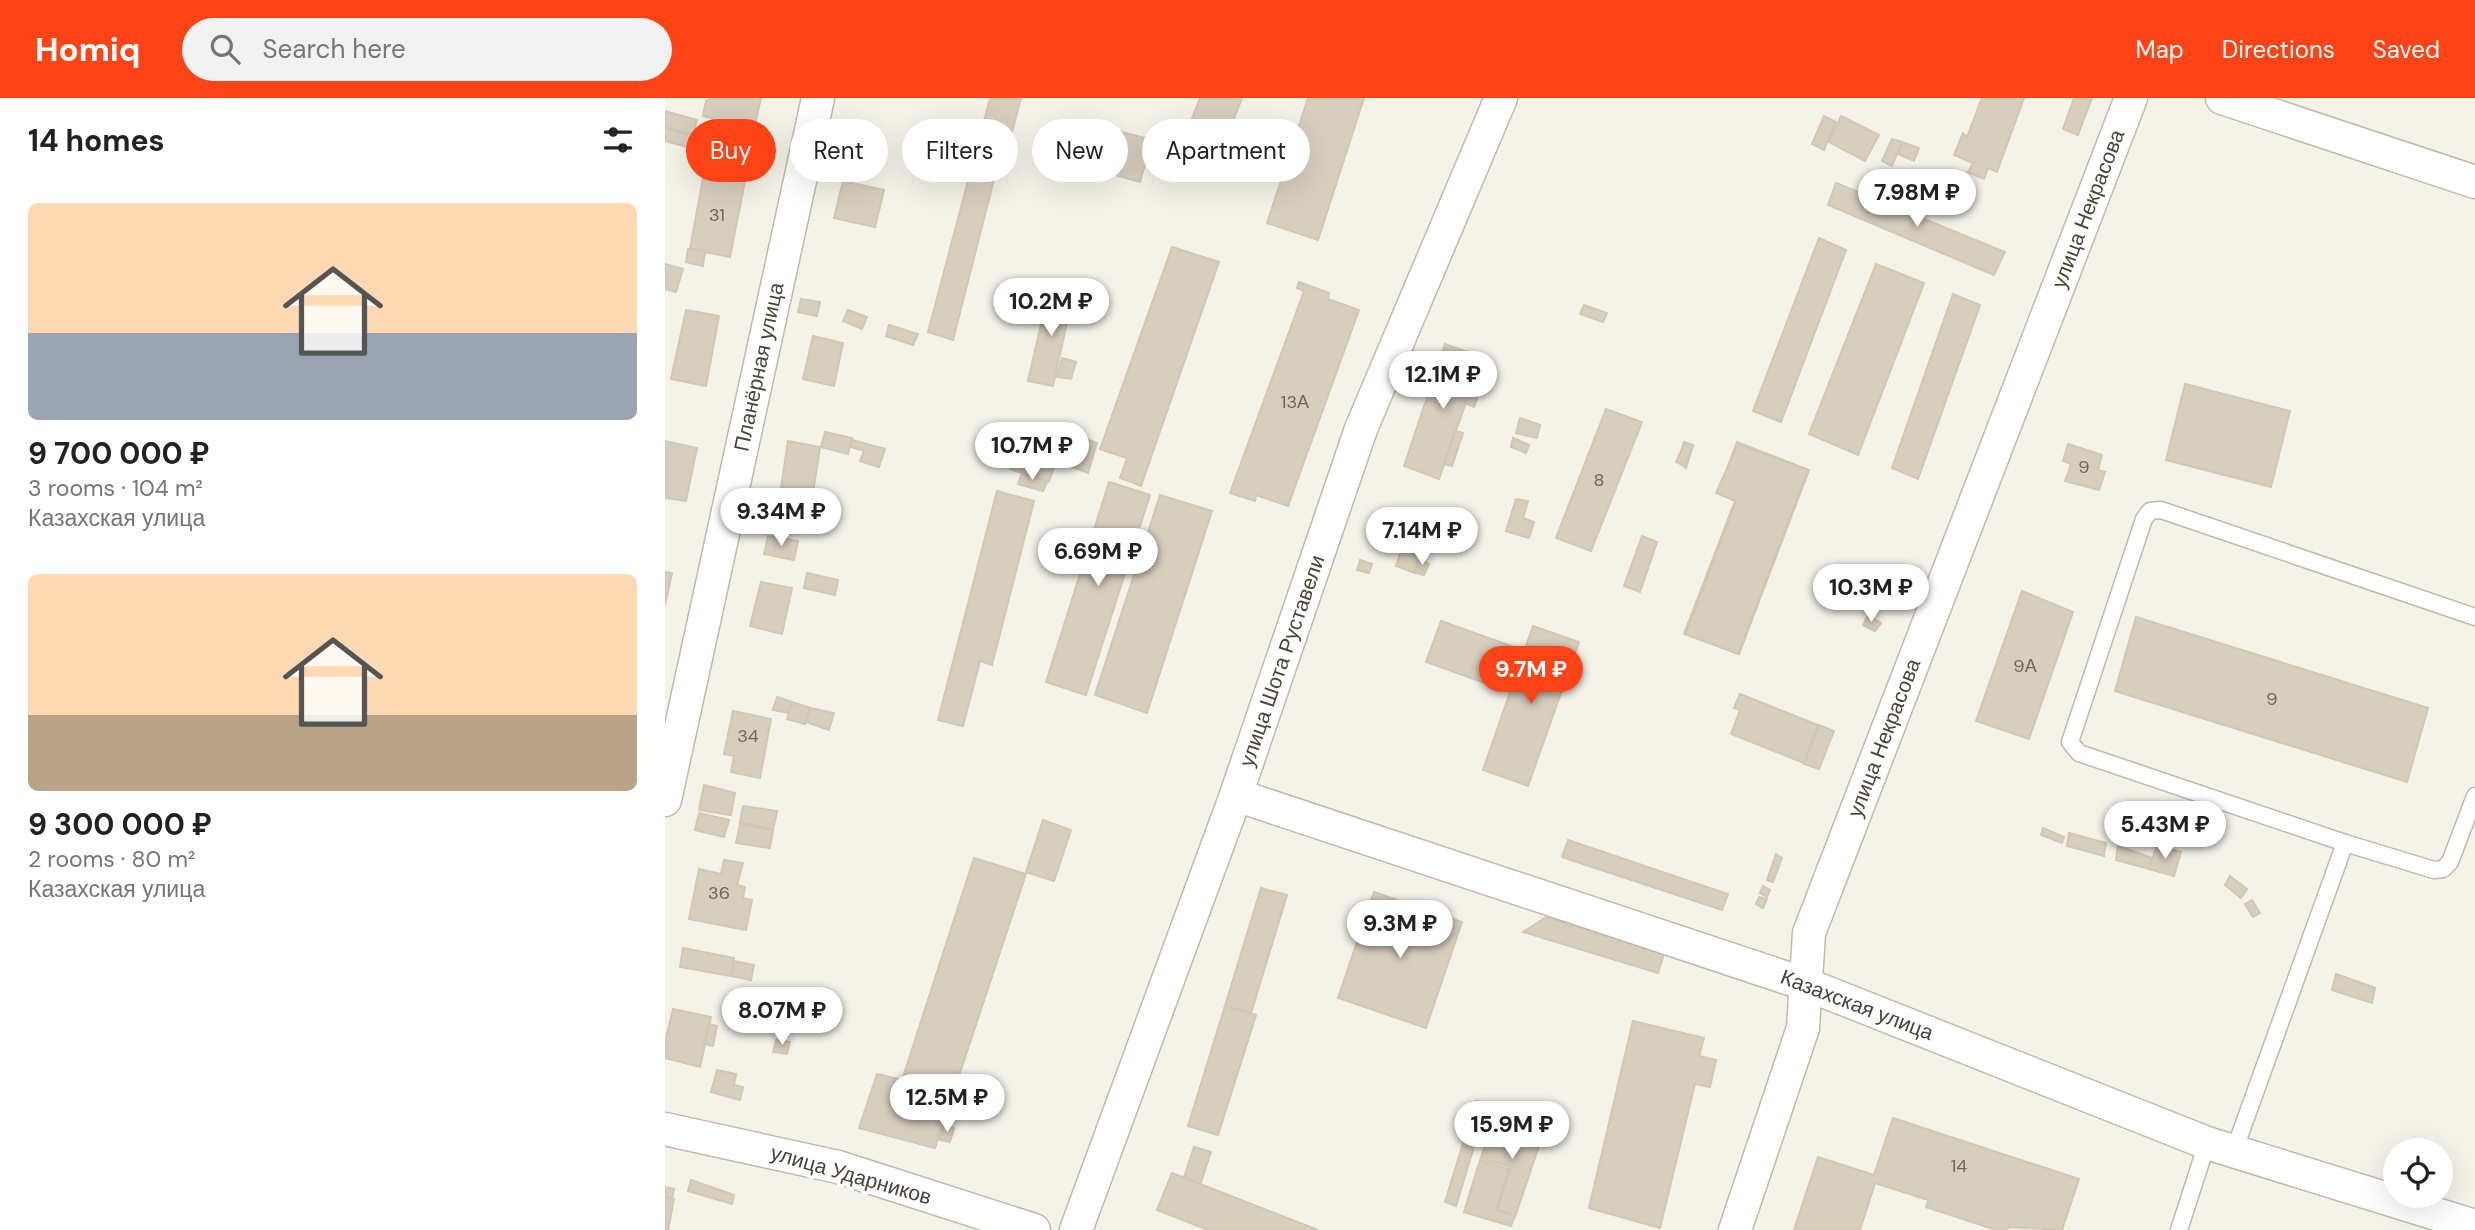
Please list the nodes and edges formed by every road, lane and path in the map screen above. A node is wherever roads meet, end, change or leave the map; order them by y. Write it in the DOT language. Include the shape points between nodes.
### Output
graph roads {
  1 [pos="818,98"];
  2 [pos="1501,98"];
  3 [pos="2131,98"];
  4 [pos="2222,98"];
  5 [pos="2475,183"];
  6 [pos="2475,617"];
  7 [pos="1236,795"];
  8 [pos="2475,796"];
  9 [pos="665,800"];
  10 [pos="2345,843"];
  11 [pos="1808,985"];
  12 [pos="665,1129"];
  13 [pos="2220,1147"];
  14 [pos="958,1206"];
  15 [pos="2475,1226"];
  16 [pos="989,1230"];
  17 [pos="1034,1230"];
  18 [pos="1076,1230"];
  19 [pos="1735,1230"];
  20 [pos="2179,1230"];
  1 -- 9 [label="street, Планёрная улица"];
  2 -- 7 [label="street, улица Шота Руставели" via="1361,429"];
  3 -- 11 [label="street, улица Некрасова" via="1809,933"];
  4 -- 5 [label="street"];
  6 -- 10 [label="lane" via="2161,510 2150,511 2144,519 2071,747"];
  7 -- 11 [label="street, Казахская улица"];
  7 -- 18 [label="street, улица Шота Руставели"];
  8 -- 10 [label="lane" via="2444,869 2434,870"];
  10 -- 13 [label="lane"];
  11 -- 13 [label="street, Казахская улица"];
  11 -- 19 [label="street, улица Некрасова" via="1803,1028"];
  12 -- 14 [label="street, улица Ударников" via="838,1167"];
  13 -- 15 [label="street, Казахская улица"];
  13 -- 20 [label="lane"];
  14 -- 16 [label="street"];
  14 -- 17 [label="street, улица Ударников"];
}
